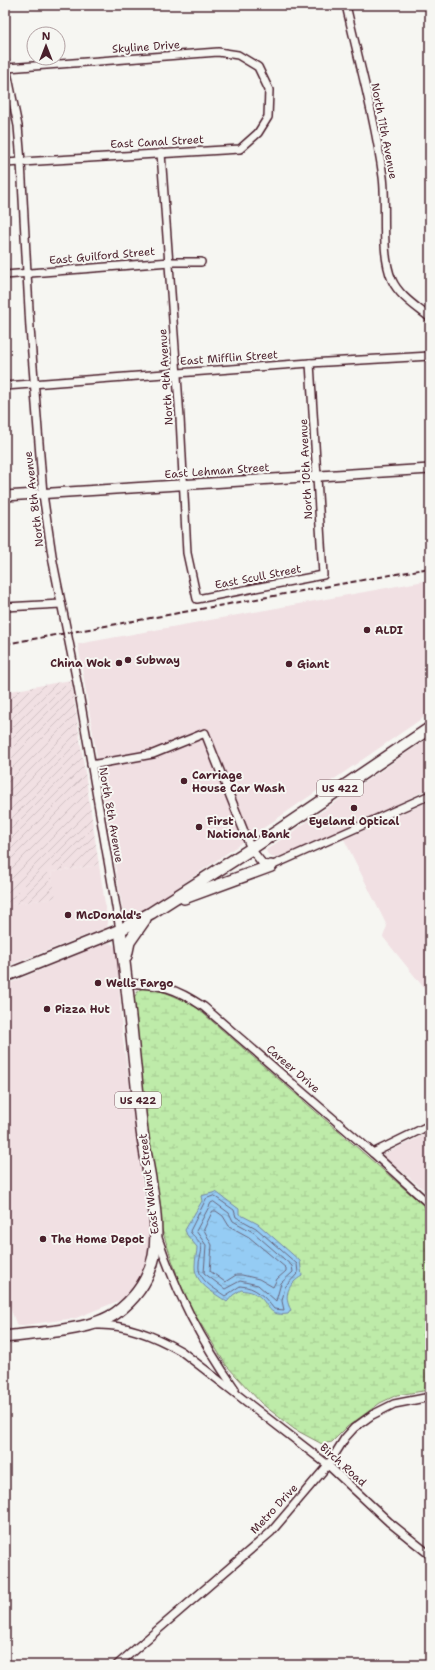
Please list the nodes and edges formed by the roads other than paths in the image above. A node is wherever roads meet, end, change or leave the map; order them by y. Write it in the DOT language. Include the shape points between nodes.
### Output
graph roads {
  1 [pos="346,5"];
  2 [pos="6,65"];
  3 [pos="269,90"];
  4 [pos="161,153"];
  5 [pos="21,162"];
  6 [pos="5,163"];
  7 [pos="170,262"];
  8 [pos="201,262"];
  9 [pos="27,273"];
  10 [pos="5,275"];
  11 [pos="430,318"];
  12 [pos="430,356"];
  13 [pos="310,363"];
  14 [pos="176,373"];
  15 [pos="34,384"];
  16 [pos="5,386"];
  17 [pos="430,469"];
  18 [pos="318,476"];
  19 [pos="183,486"];
  20 [pos="43,494"];
  21 [pos="5,496"];
  22 [pos="323,575"];
  23 [pos="197,599"];
  24 [pos="61,604"];
  25 [pos="5,607"];
  26 [pos="430,728"];
  27 [pos="91,765"];
  28 [pos="430,795"];
  29 [pos="251,849"];
  30 [pos="271,866"];
  31 [pos="165,905"];
  32 [pos="152,913"];
  33 [pos="120,930"];
  34 [pos="125,967"];
  35 [pos="5,976"];
  36 [pos="126,983"];
  37 [pos="430,1125"];
  38 [pos="373,1152"];
  39 [pos="430,1205"];
  40 [pos="156,1232"];
  41 [pos="85,1326"];
  42 [pos="5,1338"];
  43 [pos="239,1396"];
  44 [pos="430,1397"];
  45 [pos="328,1465"];
  46 [pos="430,1555"];
  47 [pos="117,1665"];
  1 -- 11 [label="street, North 11th Avenue" via="384,179 387,265 392,280 402,294"];
  2 -- 3 [label="street, Skyline Drive" via="218,52 238,55 258,67"];
  2 -- 5 [label="street, North 8th Avenue" via="18,126"];
  3 -- 4 [label="street, East Canal Street" via="268,117 258,134 240,149"];
  4 -- 5 [label="street, East Canal Street"];
  4 -- 7 [label="street, North 9th Avenue"];
  5 -- 6 [label="street, East Canal Street"];
  5 -- 9 [label="street, North 8th Avenue"];
  7 -- 8 [label="street, East Guilford Street"];
  7 -- 9 [label="street, East Guilford Street"];
  7 -- 14 [label="street, North 9th Avenue"];
  9 -- 10 [label="street, East Guilford Street"];
  9 -- 15 [label="street, North 8th Avenue"];
  12 -- 13 [label="street, East Mifflin Street"];
  13 -- 14 [label="street, East Mifflin Street"];
  13 -- 18 [label="street, North 10th Avenue"];
  14 -- 15 [label="street, East Mifflin Street"];
  14 -- 19 [label="street, North 9th Avenue"];
  15 -- 16 [label="street, East Mifflin Street"];
  15 -- 20 [label="street, North 8th Avenue"];
  17 -- 18 [label="main road, East Lehman Street"];
  18 -- 19 [label="main road, East Lehman Street"];
  18 -- 22 [label="street, North 10th Avenue"];
  19 -- 20 [label="main road, East Lehman Street"];
  19 -- 23 [label="street, North 9th Avenue" via="187,554"];
  20 -- 21 [label="main road, East Lehman Street"];
  20 -- 24 [label="street, North 8th Avenue"];
  22 -- 23 [label="street, East Scull Street"];
  24 -- 25 [label="street"];
  24 -- 27 [label="street, North 8th Avenue"];
  26 -- 29 [label="highway, US 422"];
  27 -- 29 [label="street" via="153,754 205,733"];
  27 -- 33 [label="street, North 8th Avenue"];
  28 -- 30 [label="street"];
  29 -- 30 [label="street" via="263,864"];
  29 -- 31 [label="highway, US 422"];
  30 -- 31 [label="highway"];
  31 -- 32 [label="highway, US 422"];
  32 -- 33 [label="highway, US 422"];
  32 -- 34 [label="highway, US 422" via="129,942"];
  33 -- 34 [label="highway, East Walnut Street"];
  33 -- 35 [label="highway, US 422"];
  34 -- 36 [label="highway, East Walnut Street / US 422"];
  36 -- 38 [label="street, Career Drive" via="168,987 204,1007"];
  36 -- 40 [label="highway, East Walnut Street / US 422" via="138,1102"];
  37 -- 38 [label="street"];
  38 -- 39 [label="street, Career Drive"];
  40 -- 41 [label="highway, East Walnut Street / US 422" via="150,1272 137,1292 115,1314"];
  40 -- 43 [label="street, Birch Road" via="175,1284 194,1325"];
  41 -- 42 [label="highway, East Walnut Street / US 422"];
  41 -- 43 [label="street, Birch Road" via="109,1325 143,1332 162,1340 181,1351"];
  43 -- 45 [label="street, Birch Road"];
  44 -- 45 [label="street, Metro Drive" via="394,1404 372,1415 345,1438"];
  45 -- 46 [label="street, Birch Road" via="389,1522"];
  45 -- 47 [label="street, Metro Drive" via="271,1532"];
}
